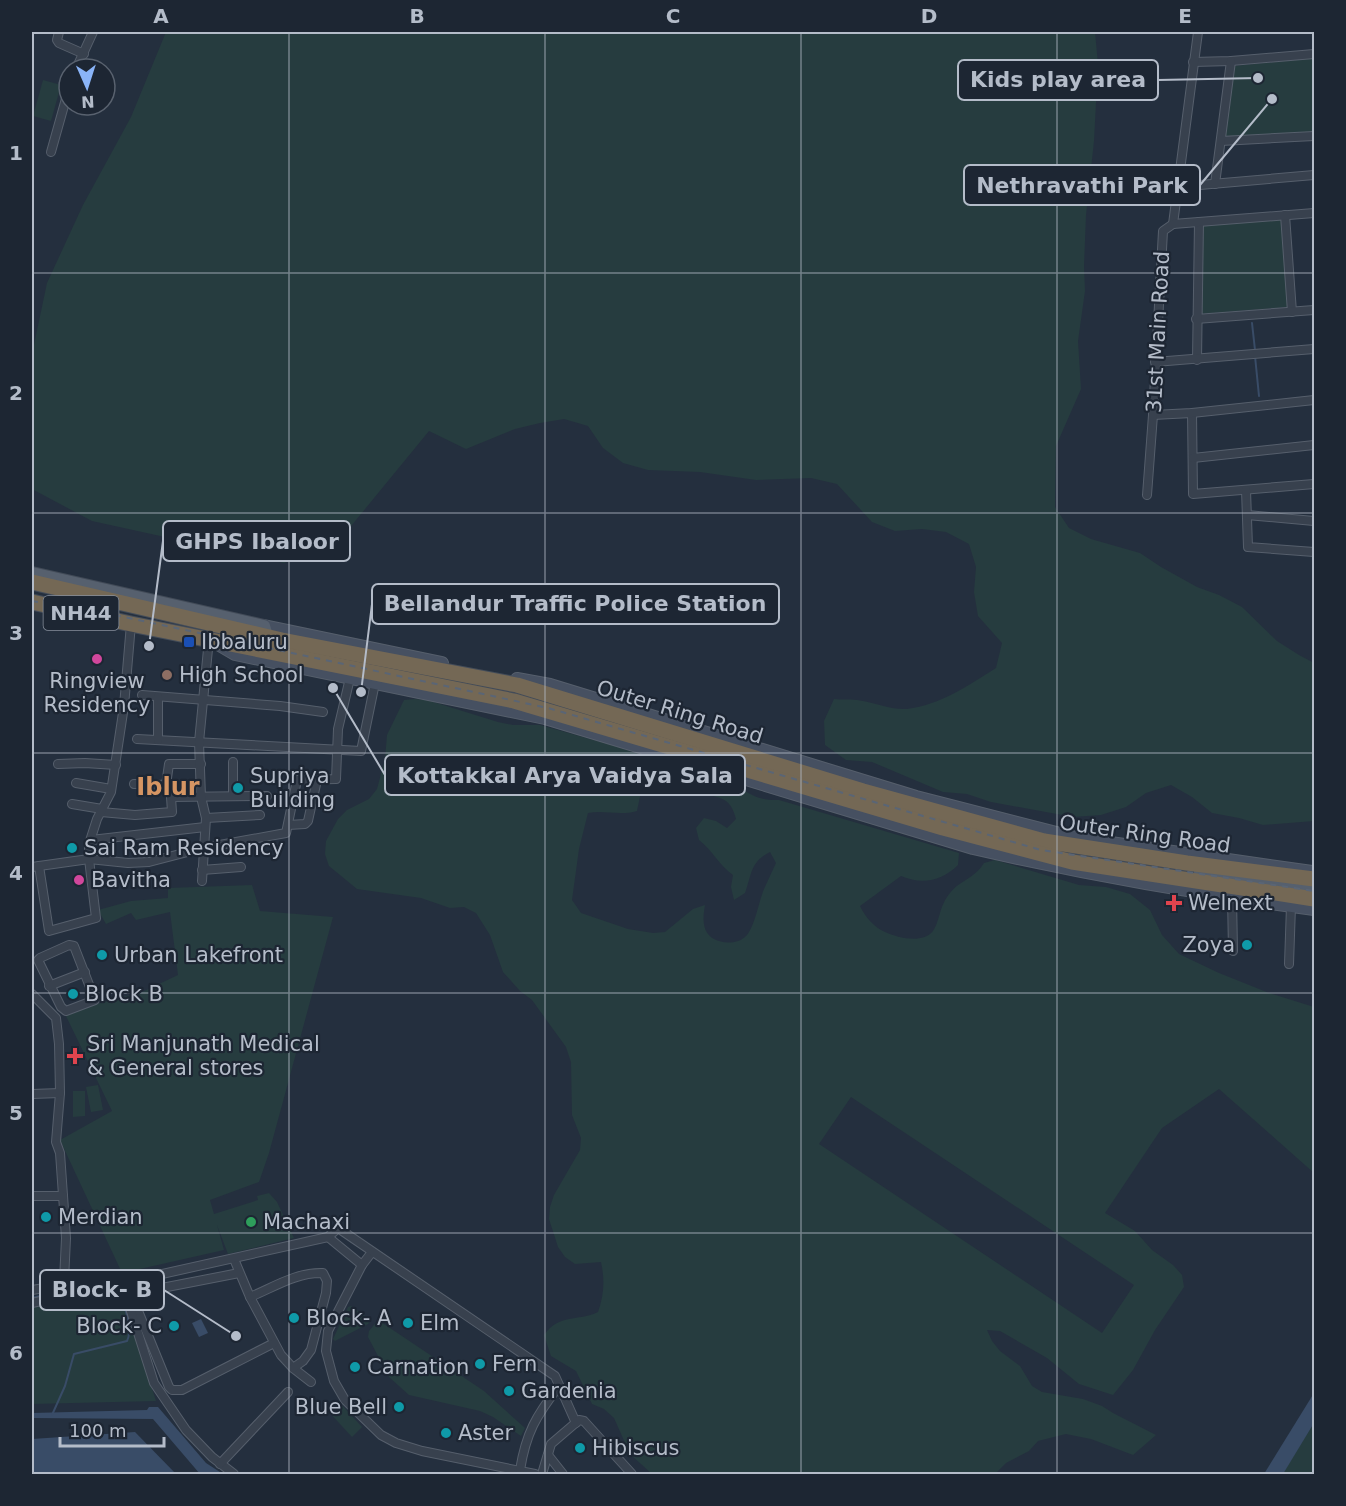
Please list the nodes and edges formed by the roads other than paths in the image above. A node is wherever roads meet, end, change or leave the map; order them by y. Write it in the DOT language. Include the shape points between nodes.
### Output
graph roads {
  1 [pos="59,32"];
  2 [pos="93,32"];
  3 [pos="1198,32"];
  4 [pos="84,54"];
  5 [pos="1314,54"];
  6 [pos="82,57"];
  7 [pos="1231,61"];
  8 [pos="1193,62"];
  9 [pos="61,117"];
  10 [pos="1314,136"];
  11 [pos="1221,141"];
  12 [pos="51,152"];
  13 [pos="1314,175"];
  14 [pos="1215,184"];
  15 [pos="1177,187"];
  16 [pos="1314,213"];
  17 [pos="1285,215"];
  18 [pos="1199,222"];
  19 [pos="1173,224"];
  20 [pos="1314,310"];
  21 [pos="1292,312"];
  22 [pos="1196,320"];
  23 [pos="1314,349"];
  24 [pos="1197,360"];
  25 [pos="1155,362"];
  26 [pos="1314,400"];
  27 [pos="1192,413"];
  28 [pos="1153,415"];
  29 [pos="1314,445"];
  30 [pos="1193,458"];
  31 [pos="1314,484"];
  32 [pos="1246,490"];
  33 [pos="1147,495"];
  34 [pos="1247,515"];
  35 [pos="1314,521"];
  36 [pos="1314,552"];
  37 [pos="32,573"];
  38 [pos="32,582"];
  39 [pos="32,602"];
  40 [pos="131,624"];
  41 [pos="265,631"];
  42 [pos="209,639"];
  43 [pos="350,678"];
  44 [pos="375,683"];
  45 [pos="142,695"];
  46 [pos="158,697"];
  47 [pos="202,700"];
  48 [pos="323,712"];
  49 [pos="137,739"];
  50 [pos="158,740"];
  51 [pos="200,742"];
  52 [pos="337,750"];
  53 [pos="232,762"];
  54 [pos="58,764"];
  55 [pos="201,764"];
  56 [pos="116,765"];
  57 [pos="317,780"];
  58 [pos="76,783"];
  59 [pos="134,784"];
  60 [pos="111,789"];
  61 [pos="233,796"];
  62 [pos="267,796"];
  63 [pos="201,797"];
  64 [pos="72,804"];
  65 [pos="101,811"];
  66 [pos="260,815"];
  67 [pos="205,823"];
  68 [pos="287,829"];
  69 [pos="90,840"];
  70 [pos="203,848"];
  71 [pos="89,859"];
  72 [pos="35,866"];
  73 [pos="241,867"];
  74 [pos="202,870"];
  75 [pos="1200,872"];
  76 [pos="1314,872"];
  77 [pos="1185,878"];
  78 [pos="1314,879"];
  79 [pos="202,881"];
  80 [pos="1314,889"];
  81 [pos="1232,897"];
  82 [pos="1314,899"];
  83 [pos="1291,906"];
  84 [pos="1314,909"];
  85 [pos="1233,951"];
  86 [pos="1289,964"];
  87 [pos="85,972"];
  88 [pos="49,986"];
  89 [pos="32,994"];
  90 [pos="66,1011"];
  91 [pos="56,1018"];
  92 [pos="60,1093"];
  93 [pos="32,1094"];
  94 [pos="32,1196"];
  95 [pos="63,1196"];
  96 [pos="328,1237"];
  97 [pos="372,1252"];
  98 [pos="234,1259"];
  99 [pos="362,1265"];
  100 [pos="239,1273"];
  101 [pos="122,1283"];
  102 [pos="32,1290"];
  103 [pos="250,1297"];
  104 [pos="32,1303"];
  105 [pos="273,1343"];
  106 [pos="293,1368"];
  107 [pos="311,1382"];
  108 [pos="559,1386"];
  109 [pos="288,1392"];
  110 [pos="576,1423"];
  111 [pos="548,1455"];
  112 [pos="220,1464"];
  113 [pos="520,1470"];
  114 [pos="234,1474"];
  115 [pos="535,1474"];
  116 [pos="542,1474"];
  117 [pos="563,1474"];
  118 [pos="632,1474"];
  1 -- 4 [label="street" via="59,43"];
  2 -- 4 [label="street"];
  3 -- 8 [label="street, 31st Main Road"];
  4 -- 6 [label="street"];
  5 -- 7 [label="street"];
  7 -- 8 [label="street"];
  7 -- 11 [label="street"];
  8 -- 15 [label="street, 31st Main Road"];
  9 -- 12 [label="street"];
  10 -- 11 [label="street"];
  11 -- 14 [label="street"];
  13 -- 14 [label="street"];
  14 -- 15 [label="street"];
  15 -- 19 [label="street, 31st Main Road"];
  16 -- 17 [label="street"];
  17 -- 18 [label="street"];
  17 -- 21 [label="street"];
  18 -- 19 [label="street"];
  18 -- 22 [label="street"];
  19 -- 25 [label="street, 31st Main Road" via="1163,231"];
  20 -- 21 [label="street"];
  21 -- 22 [label="street"];
  22 -- 24 [label="street"];
  23 -- 24 [label="street"];
  24 -- 25 [label="street"];
  25 -- 28 [label="street, 31st Main Road"];
  26 -- 27 [label="street"];
  27 -- 28 [label="street"];
  27 -- 30 [label="street"];
  28 -- 33 [label="street, 31st Main Road"];
  29 -- 30 [label="street"];
  30 -- 32 [label="street" via="1193,494"];
  31 -- 32 [label="street"];
  32 -- 34 [label="street"];
  34 -- 35 [label="street"];
  34 -- 36 [label="street" via="1248,547"];
  37 -- 41 [label="main road"];
  38 -- 41 [label="highway, Outer Ring Road / NH44"];
  39 -- 40 [label="highway, Outer Ring Road / NH44"];
  40 -- 42 [label="highway, Outer Ring Road / NH44"];
  40 -- 56 [label="street"];
  41 -- 76 [label="street" via="303,635 550,685 916,797 1076,838"];
  41 -- 78 [label="highway, Outer Ring Road / NH44" via="517,685 864,791 1044,841"];
  42 -- 43 [label="street" via="235,654"];
  42 -- 47 [label="street"];
  42 -- 77 [label="highway, Outer Ring Road / NH44" via="514,701 1042,855"];
  43 -- 44 [label="street"];
  43 -- 52 [label="street"];
  44 -- 52 [label="street" via="361,751"];
  44 -- 81 [label="street" via="545,718 973,848 1141,883"];
  45 -- 46 [label="street"];
  46 -- 47 [label="street"];
  46 -- 50 [label="street"];
  47 -- 48 [label="street"];
  47 -- 51 [label="street"];
  49 -- 50 [label="street"];
  50 -- 51 [label="street"];
  51 -- 52 [label="street"];
  51 -- 55 [label="street"];
  52 -- 57 [label="street" via="336,779"];
  53 -- 61 [label="street"];
  54 -- 56 [label="street"];
  55 -- 59 [label="street" via="169,764 166,784"];
  55 -- 63 [label="street"];
  56 -- 60 [label="street"];
  57 -- 68 [label="street" via="308,821"];
  57 -- 68 [label="street" via="297,780"];
  58 -- 60 [label="street"];
  60 -- 65 [label="street"];
  61 -- 62 [label="street"];
  61 -- 63 [label="street"];
  63 -- 65 [label="street" via="171,797 172,812 135,815"];
  63 -- 67 [label="street"];
  64 -- 65 [label="street"];
  65 -- 69 [label="street"];
  66 -- 67 [label="street"];
  67 -- 69 [label="street"];
  67 -- 70 [label="street"];
  68 -- 70 [label="street"];
  69 -- 71 [label="street"];
  70 -- 71 [label="street" via="149,862"];
  70 -- 74 [label="street"];
  71 -- 72 [label="street"];
  71 -- 72 [label="street" via="96,918 49,931"];
  73 -- 74 [label="street"];
  74 -- 79 [label="street"];
  75 -- 77 [label="highway"];
  75 -- 80 [label="main road"];
  77 -- 82 [label="highway, Outer Ring Road / NH44"];
  81 -- 83 [label="street"];
  81 -- 85 [label="street"];
  83 -- 84 [label="street"];
  83 -- 86 [label="street"];
  87 -- 88 [label="street"];
  87 -- 88 [label="street" via="74,946 69,945 38,959"];
  87 -- 90 [label="street" via="95,1000"];
  88 -- 90 [label="street"];
  89 -- 91 [label="street"];
  90 -- 91 [label="street"];
  91 -- 92 [label="street"];
  92 -- 93 [label="street"];
  92 -- 95 [label="street" via="56,1142"];
  94 -- 95 [label="street"];
  95 -- 102 [label="street" via="64,1281"];
  96 -- 97 [label="street" via="338,1228"];
  96 -- 98 [label="street"];
  96 -- 99 [label="street"];
  97 -- 99 [label="street"];
  97 -- 108 [label="street" via="555,1376"];
  98 -- 100 [label="street"];
  98 -- 101 [label="street"];
  99 -- 113 [label="street" via="328,1331 326,1351 334,1381 345,1400 381,1436 396,1443"];
  100 -- 103 [label="street"];
  100 -- 105 [label="street" via="136,1293 134,1301 169,1387 182,1390"];
  101 -- 104 [label="street"];
  101 -- 112 [label="street" via="154,1383 186,1430"];
  103 -- 105 [label="street"];
  103 -- 106 [label="street" via="295,1277 323,1273 326,1293 310,1350"];
  105 -- 106 [label="street"];
  106 -- 107 [label="street"];
  108 -- 110 [label="street"];
  108 -- 113 [label="street" via="529,1430"];
  109 -- 112 [label="street"];
  110 -- 111 [label="street" via="551,1444"];
  110 -- 118 [label="street" via="584,1421"];
  111 -- 116 [label="street"];
  111 -- 117 [label="street"];
  112 -- 114 [label="street"];
  113 -- 115 [label="street"];
}
